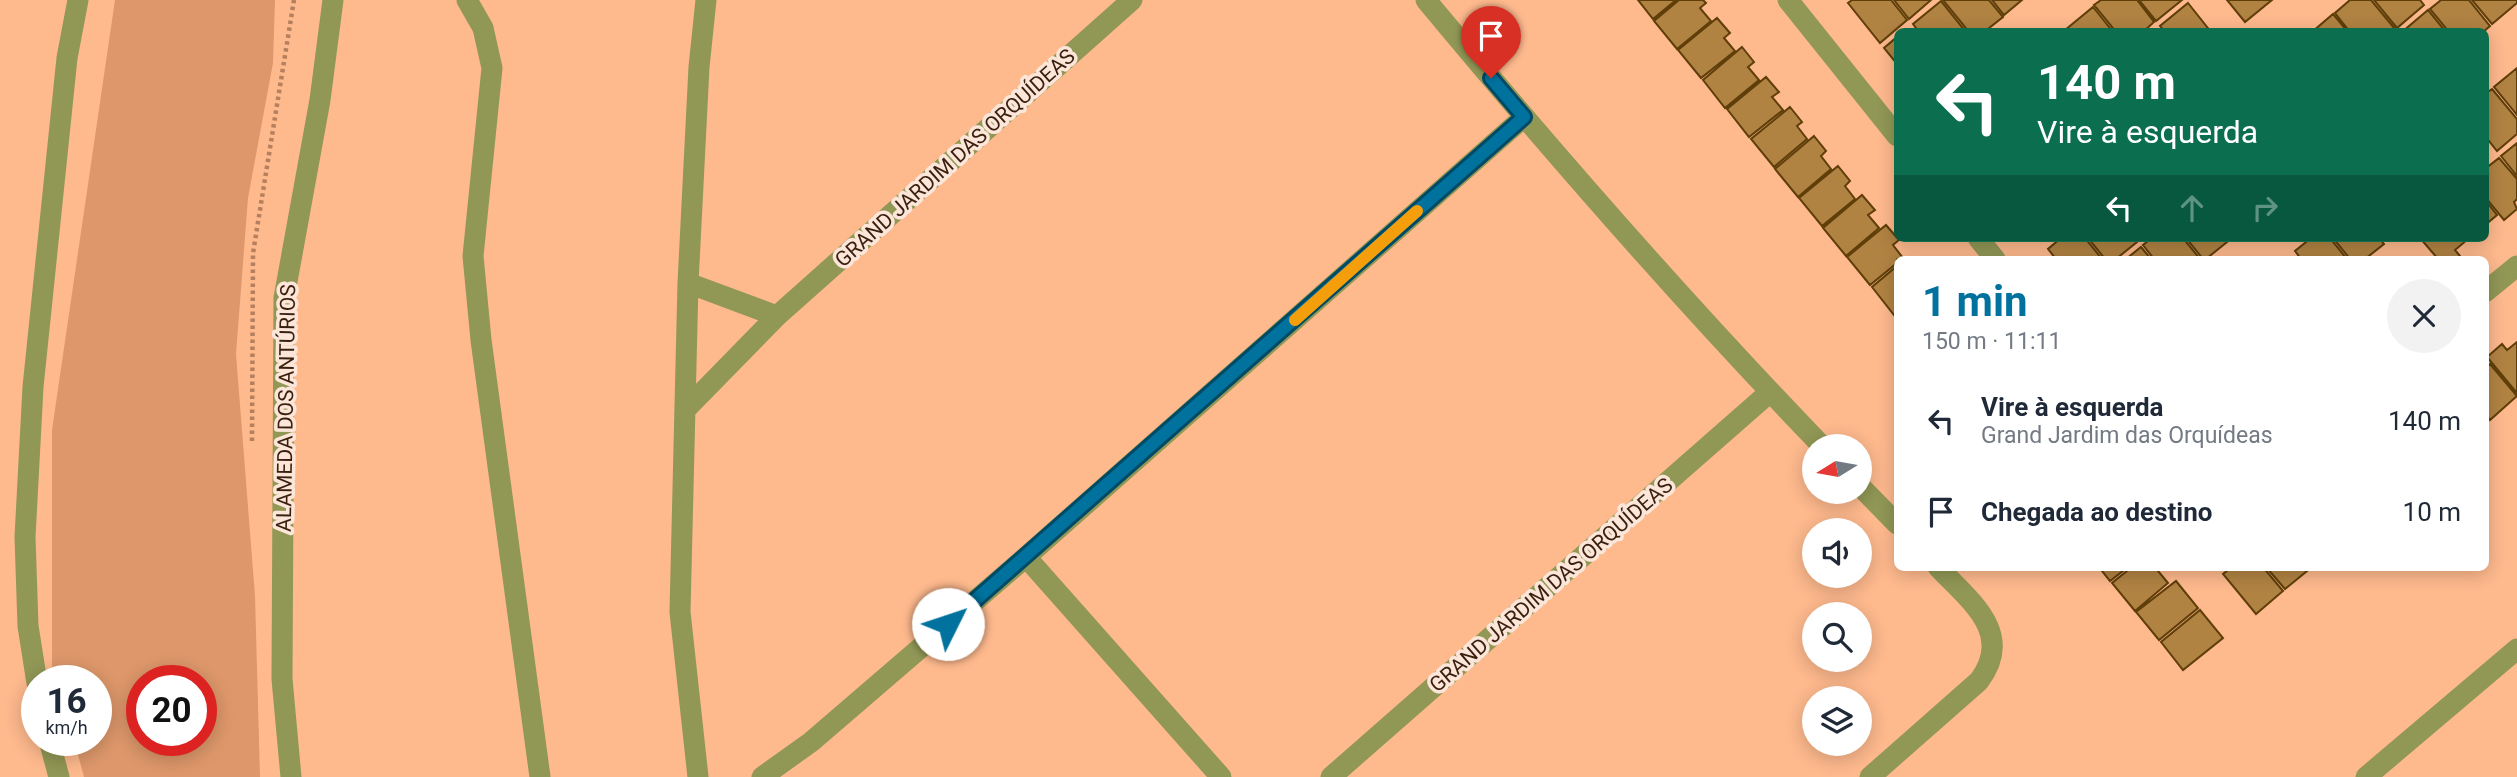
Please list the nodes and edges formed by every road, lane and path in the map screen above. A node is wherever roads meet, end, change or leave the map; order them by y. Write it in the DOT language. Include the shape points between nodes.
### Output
graph roads {
  1 [pos="78,0"];
  2 [pos="467,0"];
  3 [pos="706,0"];
  4 [pos="1132,0"];
  5 [pos="1426,0"];
  6 [pos="1788,0"];
  7 [pos="329,6"];
  8 [pos="1524,117"];
  9 [pos="1894,132"];
  10 [pos="1981,242"];
  11 [pos="1993,256"];
  12 [pos="2517,266"];
  13 [pos="688,283"];
  14 [pos="2489,289"];
  15 [pos="777,316"];
  16 [pos="1770,392"];
  17 [pos="685,410"];
  18 [pos="1810,434"];
  19 [pos="1872,498"];
  20 [pos="1894,521"];
  21 [pos="1026,558"];
  22 [pos="1942,571"];
  23 [pos="2517,649"];
  24 [pos="34,665"];
  25 [pos="54,756"];
  26 [pos="60,777"];
  27 [pos="291,777"];
  28 [pos="540,777"];
  29 [pos="698,777"];
  30 [pos="762,777"];
  31 [pos="1220,777"];
  32 [pos="1331,777"];
  33 [pos="1870,777"];
  34 [pos="2366,777"];
  1 -- 24 [label="street" via="67,58 33,387 26,537 28,626"];
  2 -- 28 [label="street" via="483,28 492,68 473,256"];
  3 -- 13 [label="street"];
  4 -- 15 [label="street, GRAND JARDIM DAS ORQUÍDEAS"];
  5 -- 8 [label="street"];
  6 -- 9 [label="street"];
  7 -- 27 [label="street, ALAMEDA DOS ANTÚRIOS" via="320,100 284,298 282,679"];
  8 -- 16 [label="street"];
  8 -- 21 [label="street"];
  10 -- 11 [label="street"];
  12 -- 14 [label="street"];
  13 -- 15 [label="street"];
  13 -- 17 [label="street"];
  15 -- 17 [label="street, GRAND JARDIM DAS ORQUÍDEAS"];
  16 -- 18 [label="street"];
  16 -- 32 [label="street, GRAND JARDIM DAS ORQUÍDEAS"];
  17 -- 29 [label="street" via="680,612"];
  19 -- 20 [label="street"];
  21 -- 30 [label="street" via="811,742"];
  21 -- 31 [label="street"];
  22 -- 33 [label="street" via="1991,630 1994,651 1990,667"];
  23 -- 34 [label="street"];
  25 -- 26 [label="street"];
}
